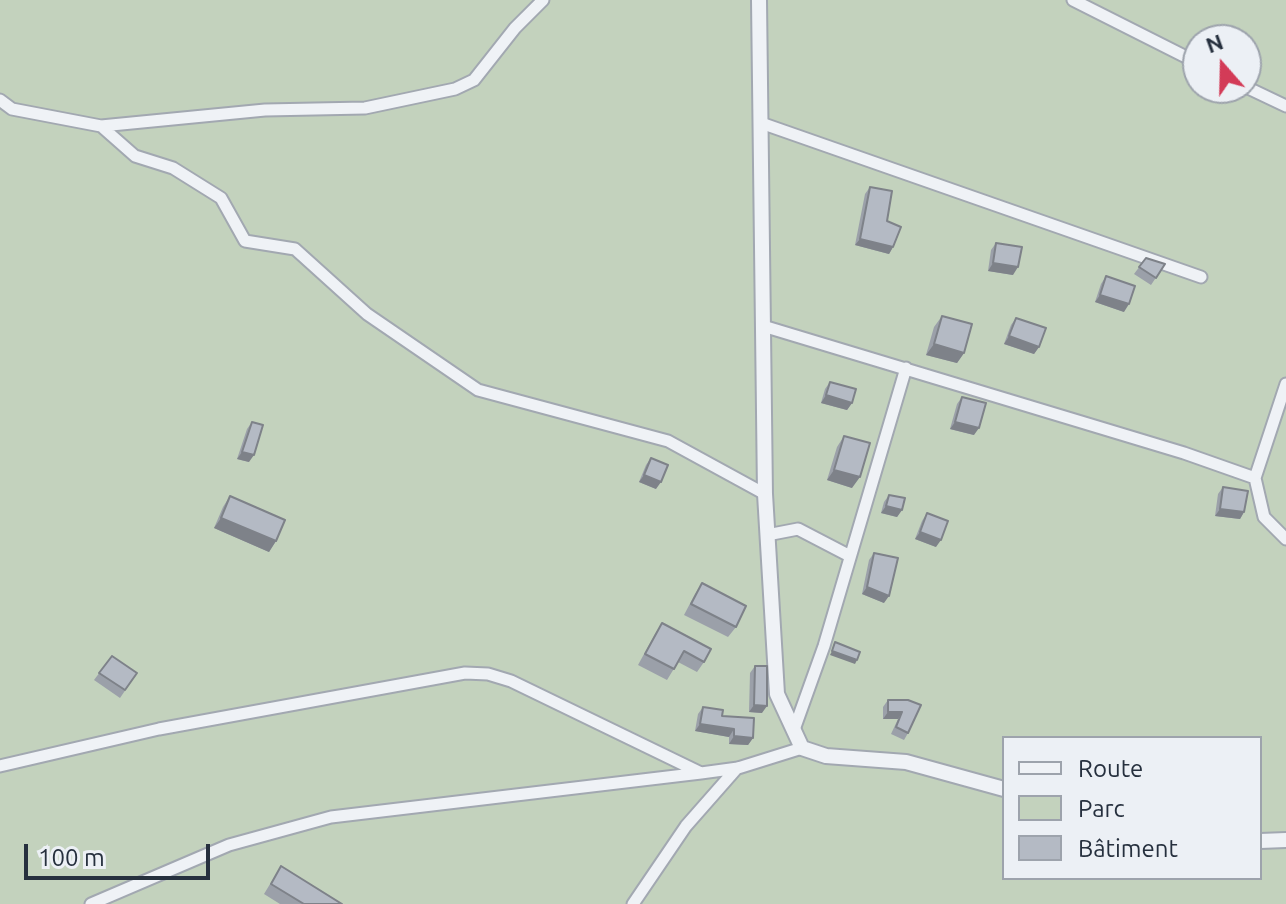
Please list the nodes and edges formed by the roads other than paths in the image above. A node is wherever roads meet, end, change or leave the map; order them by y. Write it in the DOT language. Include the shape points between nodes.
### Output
graph roads {
  1 [pos="543,0"];
  2 [pos="759,0"];
  3 [pos="1073,0"];
  4 [pos="1182,55"];
  5 [pos="1262,95"];
  6 [pos="0,100"];
  7 [pos="1286,106"];
  8 [pos="761,123"];
  9 [pos="101,126"];
  10 [pos="1201,277"];
  11 [pos="763,326"];
  12 [pos="906,368"];
  13 [pos="1286,384"];
  14 [pos="1255,478"];
  15 [pos="765,494"];
  16 [pos="767,535"];
  17 [pos="1286,539"];
  18 [pos="848,555"];
  19 [pos="795,727"];
  20 [pos="802,748"];
  21 [pos="0,766"];
  22 [pos="738,768"];
  23 [pos="701,773"];
  24 [pos="1002,788"];
  25 [pos="1286,840"];
  26 [pos="1262,841"];
  27 [pos="91,904"];
  28 [pos="633,904"];
  1 -- 9 [label="street" via="515,28 483,74 455,89 365,108 265,110"];
  2 -- 8 [label="street"];
  3 -- 4 [label="street"];
  5 -- 7 [label="street"];
  6 -- 9 [label="street" via="12,109"];
  8 -- 10 [label="street"];
  8 -- 11 [label="street"];
  9 -- 15 [label="street" via="135,156 173,168 221,198 245,241 295,249 367,314 478,390 668,441"];
  11 -- 12 [label="street"];
  11 -- 15 [label="street"];
  12 -- 14 [label="street"];
  12 -- 18 [label="street"];
  13 -- 14 [label="street"];
  14 -- 17 [label="street" via="1264,517"];
  15 -- 16 [label="street"];
  16 -- 18 [label="street" via="798,529"];
  16 -- 19 [label="street" via="777,694"];
  18 -- 19 [label="street"];
  19 -- 20 [label="street"];
  20 -- 22 [label="street"];
  20 -- 24 [label="street" via="826,756 906,762"];
  21 -- 23 [label="street" via="159,729 465,673 511,681"];
  22 -- 23 [label="street"];
  22 -- 28 [label="street" via="686,826"];
  23 -- 27 [label="street" via="331,817 229,845"];
  25 -- 26 [label="street"];
}
